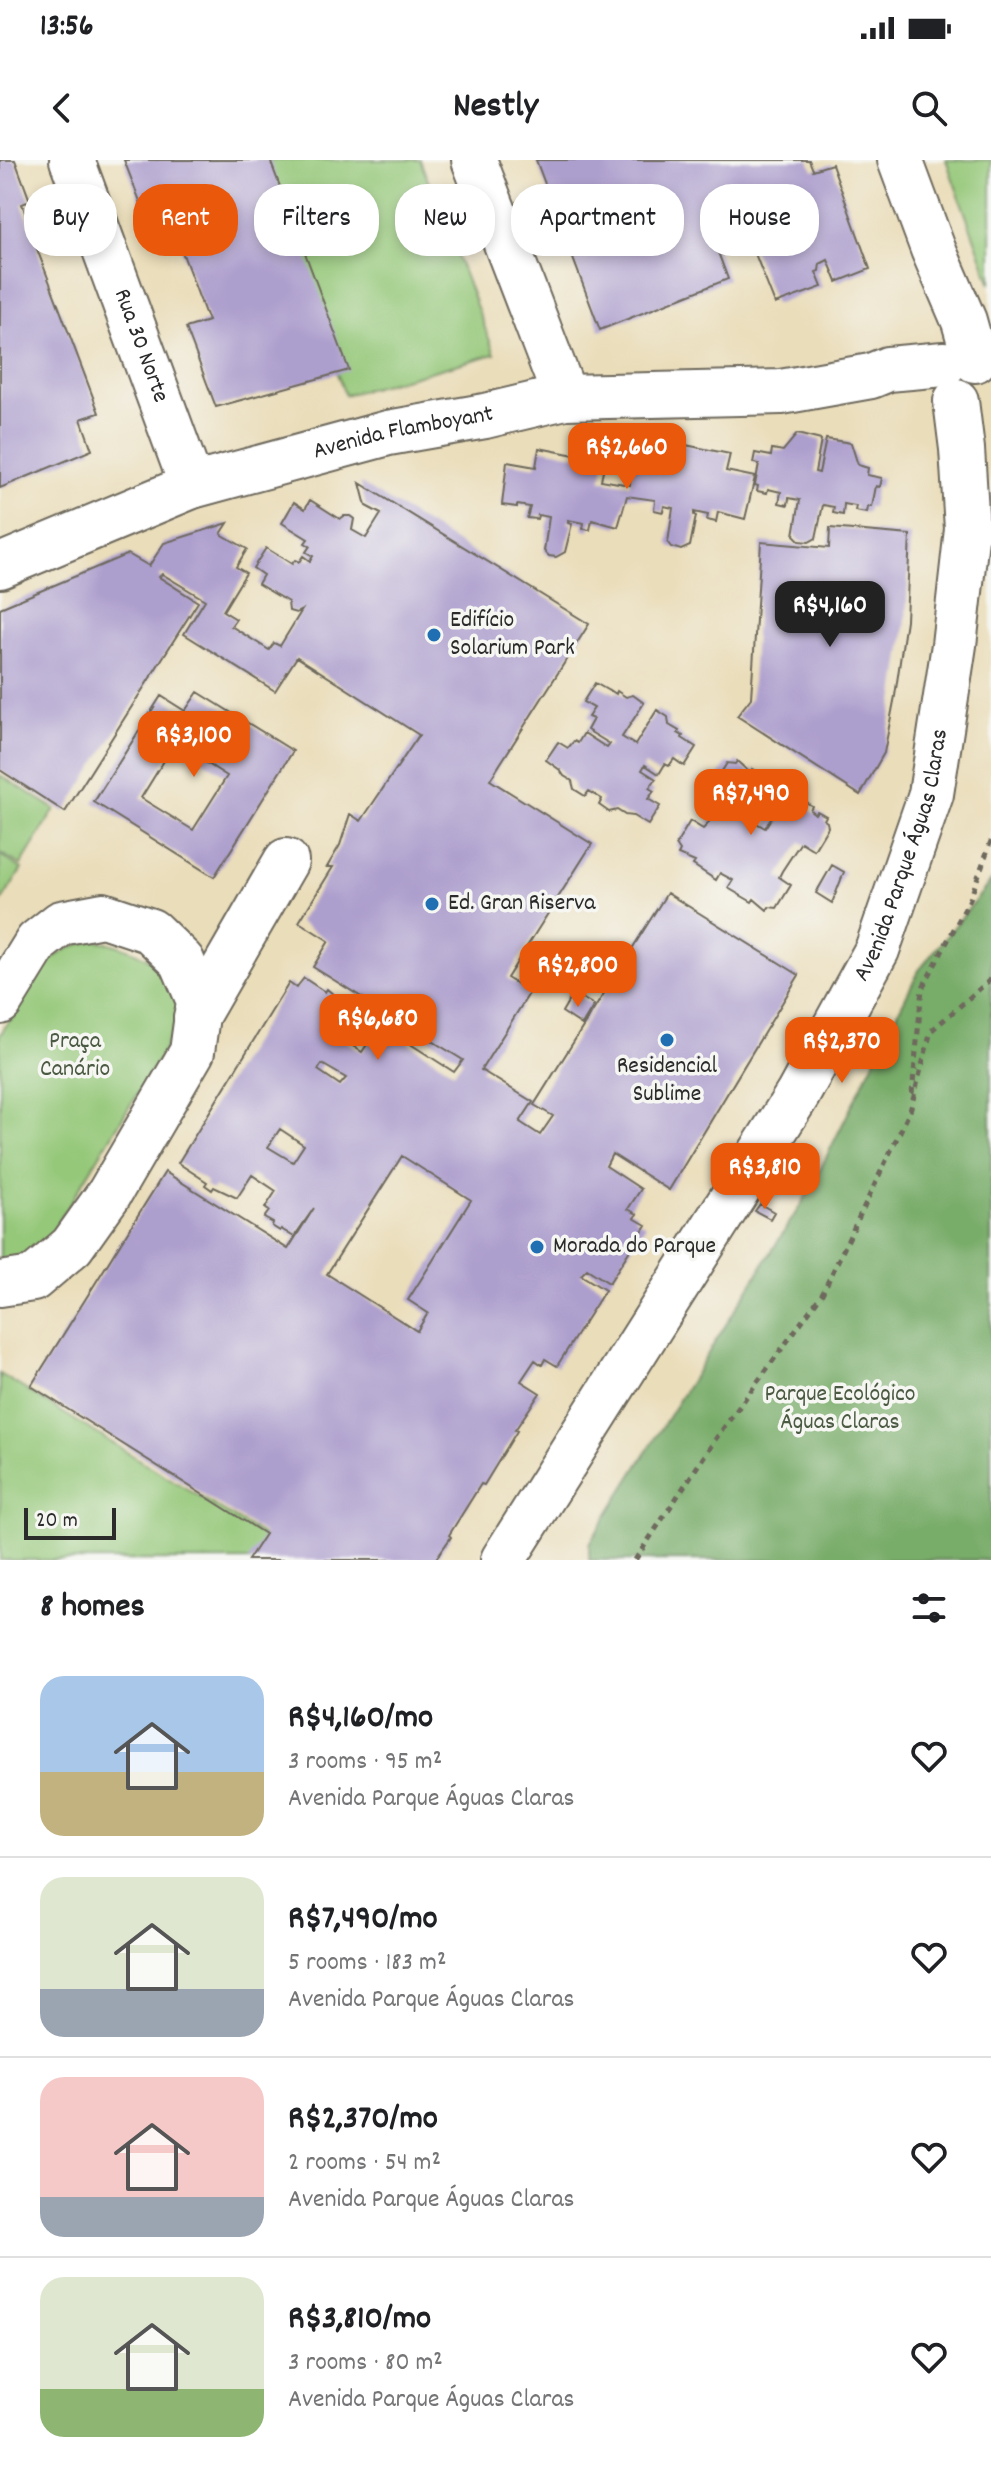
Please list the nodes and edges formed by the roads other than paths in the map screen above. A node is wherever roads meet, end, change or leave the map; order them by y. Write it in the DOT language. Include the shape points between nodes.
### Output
graph roads {
  1 [pos="72,160"];
  2 [pos="474,160"];
  3 [pos="900,160"];
  4 [pos="968,377"];
  5 [pos="565,397"];
  6 [pos="986,470"];
  7 [pos="192,486"];
  8 [pos="975,546"];
  9 [pos="0,566"];
  10 [pos="286,861"];
  11 [pos="0,1002"];
  12 [pos="196,1017"];
  13 [pos="0,1284"];
  14 [pos="503,1560"];
  1 -- 7 [label="street, Rua 30 Norte"];
  2 -- 5 [label="street"];
  3 -- 4 [label="street, Avenida Parque Águas Claras" via="933,249 949,334"];
  4 -- 5 [label="street, Avenida Flamboyant" via="897,368 781,392"];
  4 -- 6 [label="street, Avenida Parque Águas Claras"];
  4 -- 8 [label="street, Avenida Parque Águas Claras" via="962,449"];
  5 -- 7 [label="street, Avenida Flamboyant" via="388,433"];
  6 -- 8 [label="street, Avenida Parque Águas Claras"];
  7 -- 9 [label="street, Avenida Flamboyant"];
  8 -- 14 [label="street, Avenida Parque Águas Claras" via="931,794 877,950 798,1094"];
  10 -- 12 [label="street"];
  11 -- 12 [label="street" via="37,942 61,923 103,915 151,931 182,961 199,1001"];
  12 -- 13 [label="street" via="192,1052 109,1194 72,1246 33,1279"];
}
